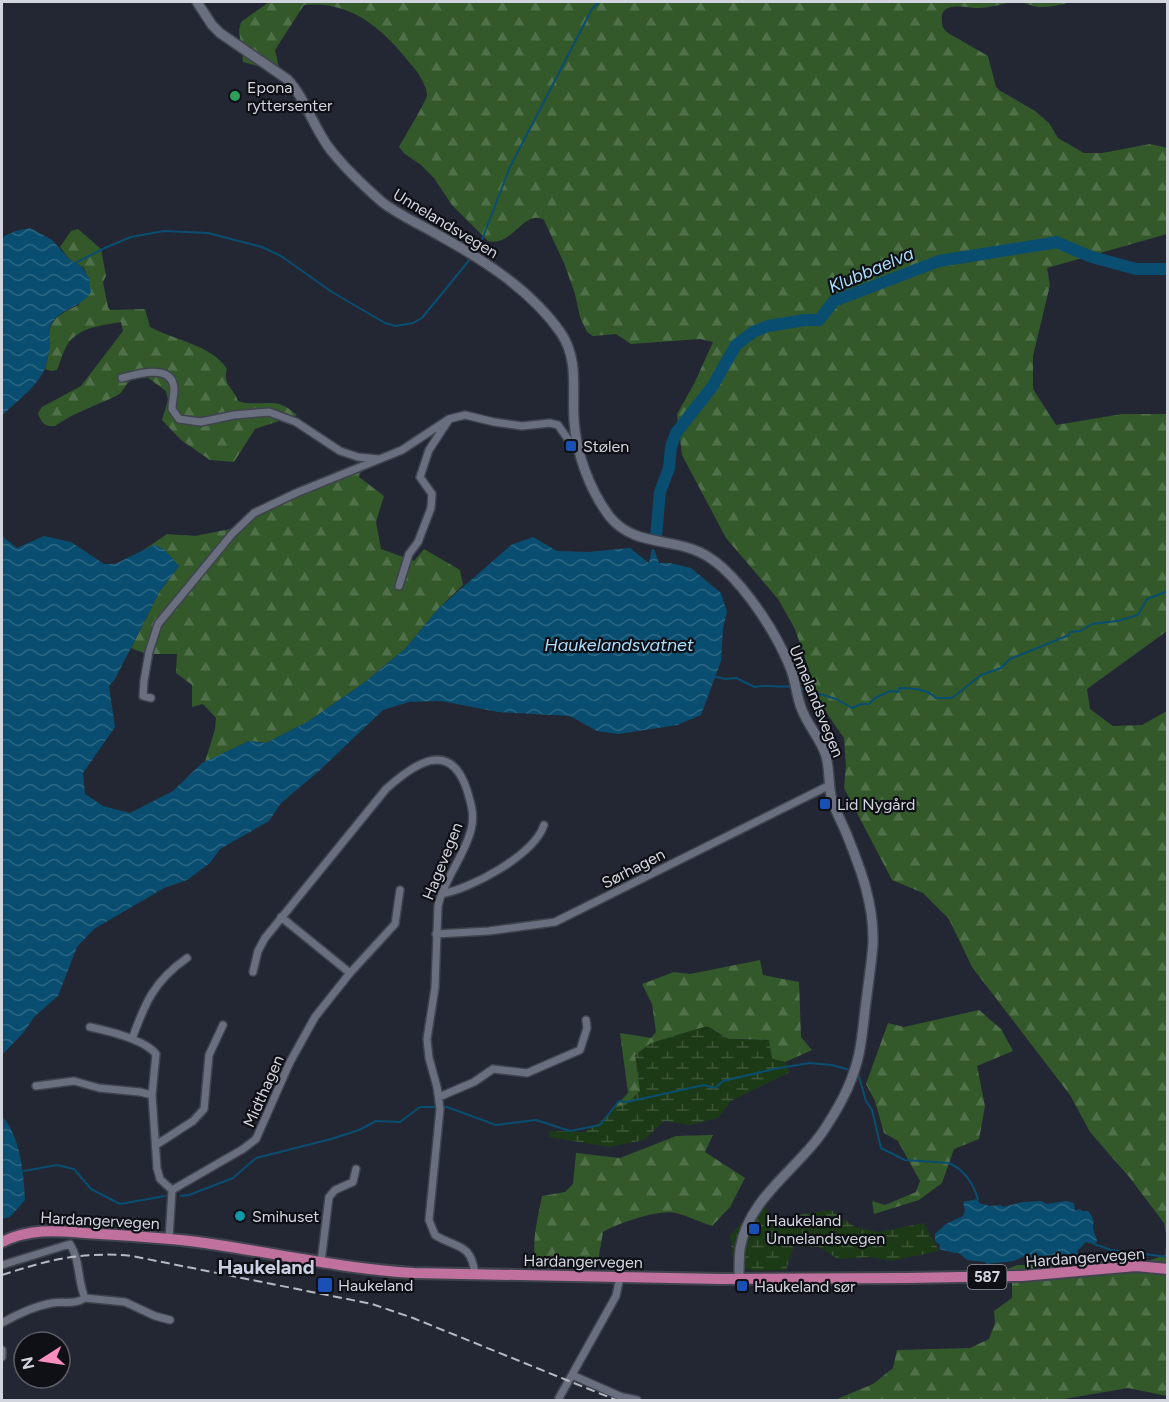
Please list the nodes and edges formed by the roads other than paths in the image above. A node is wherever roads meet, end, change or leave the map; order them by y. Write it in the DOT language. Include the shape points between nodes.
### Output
graph roads {
  1 [pos="197,2"];
  2 [pos="122,378"];
  3 [pos="449,419"];
  4 [pos="577,442"];
  5 [pos="381,459"];
  6 [pos="399,586"];
  7 [pos="151,698"];
  8 [pos="830,785"];
  9 [pos="544,825"];
  10 [pos="400,890"];
  11 [pos="441,894"];
  12 [pos="281,917"];
  13 [pos="436,934"];
  14 [pos="187,958"];
  15 [pos="253,972"];
  16 [pos="350,973"];
  17 [pos="586,1020"];
  18 [pos="223,1025"];
  19 [pos="90,1027"];
  20 [pos="132,1040"];
  21 [pos="36,1086"];
  22 [pos="152,1095"];
  23 [pos="439,1103"];
  24 [pos="156,1144"];
  25 [pos="356,1169"];
  26 [pos="172,1190"];
  27 [pos="169,1239"];
  28 [pos="2,1242"];
  29 [pos="321,1262"];
  30 [pos="2,1264"];
  31 [pos="1167,1269"];
  32 [pos="475,1274"];
  33 [pos="620,1278"];
  34 [pos="739,1279"];
  35 [pos="85,1298"];
  36 [pos="170,1320"];
  37 [pos="2,1323"];
  38 [pos="2,1350"];
  39 [pos="2,1357"];
  40 [pos="572,1375"];
  41 [pos="560,1401"];
  42 [pos="637,1401"];
  1 -- 4 [label="main road, Unnelandsvegen" via="220,33 294,86 330,150 381,201 401,216 463,248 540,307 561,334 574,362"];
  2 -- 5 [label="street" via="145,372 168,376 174,389 172,409 179,419 201,422 269,411 296,422 340,451"];
  3 -- 4 [label="street" via="465,416 522,426 550,423 558,425 570,442"];
  3 -- 5 [label="street"];
  3 -- 6 [label="street" via="429,450 420,477 432,494 431,508"];
  4 -- 8 [label="main road, Unnelandsvegen" via="598,498 620,526 639,538 703,554 724,569 761,613 791,670 803,712 820,741"];
  5 -- 7 [label="street" via="296,493 242,523 158,624 144,681 143,696"];
  8 -- 13 [label="street, Sørhagen" via="555,922"];
  8 -- 34 [label="main road, Unnelandsvegen" via="832,802 871,906 872,950 859,1055 824,1131 768,1192 751,1218 740,1249"];
  9 -- 11 [label="street" via="537,840 498,869"];
  10 -- 16 [label="street, Midthagen" via="395,924"];
  11 -- 12 [label="street, Hagevegen" via="464,850 474,817 459,771 448,761 436,759 411,769 386,789"];
  11 -- 13 [label="street, Hagevegen"];
  12 -- 15 [label="street, Hagevegen" via="258,951"];
  12 -- 16 [label="street"];
  13 -- 23 [label="street, Hagevegen" via="435,988 427,1039"];
  14 -- 20 [label="street" via="151,992"];
  16 -- 26 [label="street, Midthagen" via="305,1031 256,1139"];
  17 -- 23 [label="street" via="583,1046 572,1054 527,1073 493,1069"];
  18 -- 24 [label="street" via="209,1055 204,1109 193,1121"];
  19 -- 20 [label="street"];
  20 -- 22 [label="street" via="156,1054"];
  21 -- 22 [label="street" via="74,1081"];
  22 -- 24 [label="street"];
  23 -- 32 [label="street, Hagevegen" via="429,1220 435,1235 461,1245 468,1252"];
  24 -- 26 [label="street" via="158,1174"];
  25 -- 29 [label="street" via="353,1182 329,1197"];
  26 -- 27 [label="street"];
  27 -- 28 [label="main road, Hardangervegen / 587" via="41,1231"];
  27 -- 29 [label="main road, Hardangervegen / 587"];
  29 -- 32 [label="main road, Hardangervegen / 587" via="386,1271"];
  30 -- 35 [label="street" via="70,1244 78,1260"];
  31 -- 34 [label="main road, Hardangervegen / 587" via="1122,1267 1004,1277"];
  32 -- 33 [label="main road, Hardangervegen / 587"];
  33 -- 34 [label="main road, Hardangervegen / 587"];
  33 -- 40 [label="street" via="616,1296"];
  35 -- 36 [label="street" via="125,1302"];
  35 -- 37 [label="street" via="75,1303 50,1304"];
  38 -- 39 [label="street"];
  40 -- 41 [label="street"];
  40 -- 42 [label="street"];
}
